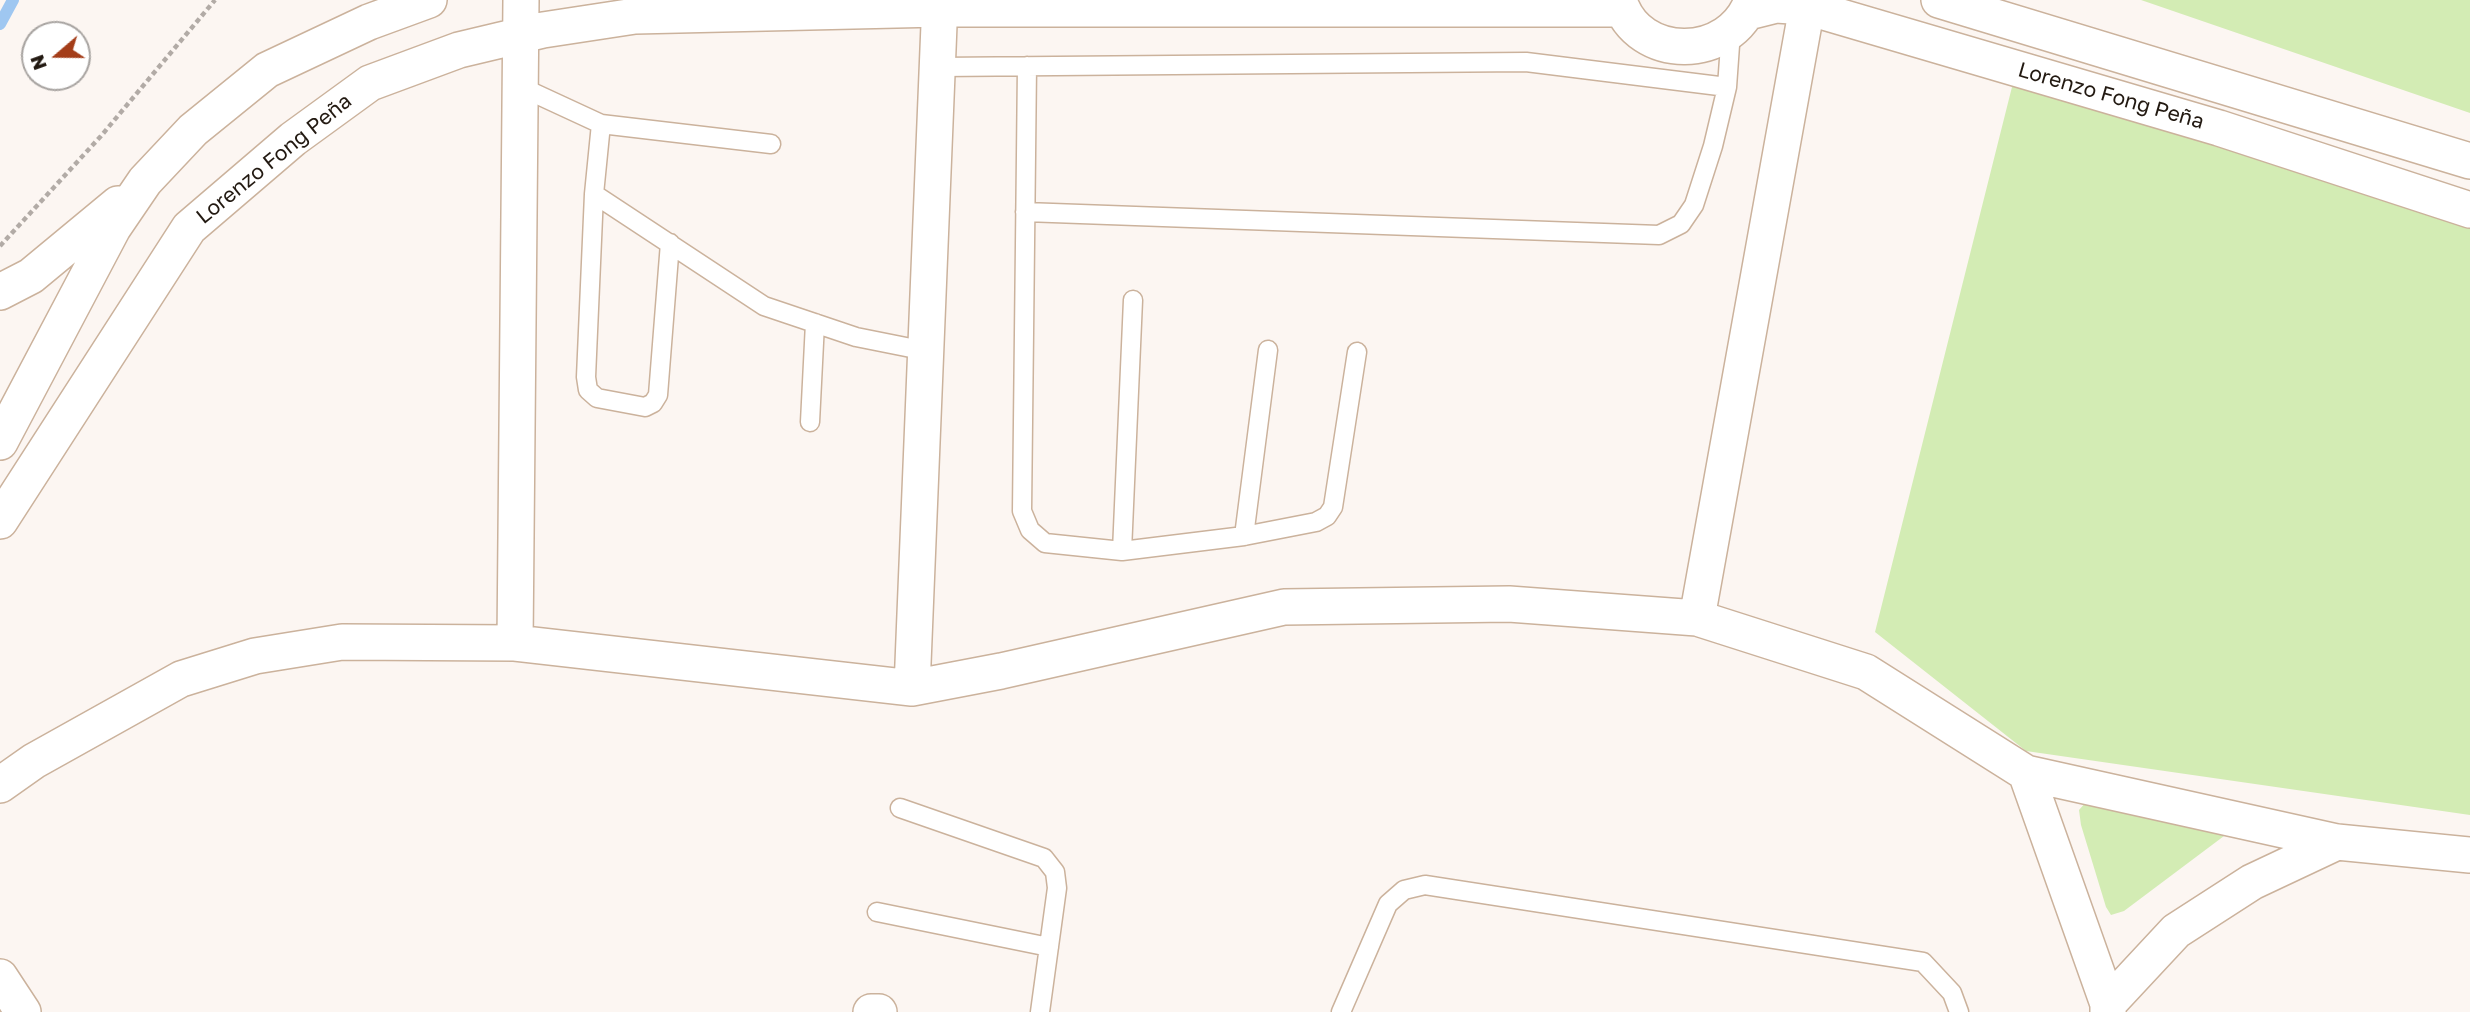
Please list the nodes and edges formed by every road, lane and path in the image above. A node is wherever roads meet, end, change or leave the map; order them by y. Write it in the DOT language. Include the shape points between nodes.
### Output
graph roads {
  1 [pos="215,0"];
  2 [pos="429,0"];
  3 [pos="521,0"];
  4 [pos="1939,0"];
  5 [pos="940,4"];
  6 [pos="882,5"];
  7 [pos="1620,5"];
  8 [pos="1807,7"];
  9 [pos="1744,14"];
  10 [pos="522,36"];
  11 [pos="939,66"];
  12 [pos="1027,66"];
  13 [pos="521,87"];
  14 [pos="1727,87"];
  15 [pos="601,124"];
  16 [pos="771,144"];
  17 [pos="2470,160"];
  18 [pos="145,181"];
  19 [pos="594,194"];
  20 [pos="2470,210"];
  21 [pos="1025,212"];
  22 [pos="670,243"];
  23 [pos="0,246"];
  24 [pos="0,292"];
  25 [pos="1133,300"];
  26 [pos="815,323"];
  27 [pos="1268,350"];
  28 [pos="926,351"];
  29 [pos="1357,352"];
  30 [pos="810,422"];
  31 [pos="0,442"];
  32 [pos="0,521"];
  33 [pos="1244,536"];
  34 [pos="1122,551"];
  35 [pos="1697,618"];
  36 [pos="515,643"];
  37 [pos="912,688"];
  38 [pos="2026,773"];
  39 [pos="0,785"];
  40 [pos="900,808"];
  41 [pos="2337,842"];
  42 [pos="2470,855"];
  43 [pos="877,912"];
  44 [pos="1049,947"];
  45 [pos="0,977"];
  46 [pos="2108,1008"];
  47 [pos="23,1012"];
  48 [pos="871,1012"];
  49 [pos="879,1012"];
  50 [pos="1041,1012"];
  51 [pos="1341,1012"];
  52 [pos="1959,1012"];
  1 -- 23 [label="path" via="101,136"];
  2 -- 18 [label="street" via="369,22 267,70 193,130"];
  3 -- 10 [label="street"];
  4 -- 17 [label="street, Lorenzo Fong Peña"];
  5 -- 6 [label="street, Lorenzo Fong Peña"];
  5 -- 7 [label="street, Lorenzo Fong Peña"];
  5 -- 11 [label="street"];
  6 -- 10 [label="street, Lorenzo Fong Peña" via="635,16"];
  7 -- 9 [label="street, Lorenzo Fong Peña" via="1637,29 1659,43 1684,47 1709,44"];
  8 -- 9 [label="street, Lorenzo Fong Peña" via="1776,5"];
  8 -- 20 [label="street, Lorenzo Fong Peña" via="2219,128"];
  8 -- 35 [label="street"];
  9 -- 14 [label="lane"];
  10 -- 13 [label="street"];
  10 -- 32 [label="street, Lorenzo Fong Peña" via="459,50 370,83 293,139 189,228"];
  11 -- 12 [label="lane"];
  11 -- 28 [label="street"];
  12 -- 14 [label="lane" via="1526,62"];
  12 -- 21 [label="lane"];
  13 -- 15 [label="lane"];
  13 -- 36 [label="street"];
  14 -- 21 [label="lane" via="1694,205 1681,224 1659,235"];
  15 -- 16 [label="lane"];
  15 -- 19 [label="lane"];
  18 -- 24 [label="street" via="31,276"];
  18 -- 31 [label="street" via="113,228"];
  19 -- 22 [label="lane"];
  19 -- 22 [label="lane" via="586,377 597,398 645,407 658,395"];
  21 -- 34 [label="lane" via="1022,511 1030,530 1045,543"];
  22 -- 26 [label="lane" via="764,306"];
  25 -- 34 [label="lane"];
  26 -- 28 [label="lane" via="856,337"];
  26 -- 30 [label="lane"];
  27 -- 33 [label="lane"];
  28 -- 37 [label="street"];
  29 -- 33 [label="lane" via="1333,507 1316,522"];
  33 -- 34 [label="lane"];
  35 -- 37 [label="street" via="1510,604 1284,607"];
  35 -- 38 [label="street" via="1866,671"];
  36 -- 37 [label="street"];
  36 -- 39 [label="street" via="342,642 256,656 180,679"];
  38 -- 41 [label="street"];
  38 -- 46 [label="street"];
  40 -- 44 [label="lane" via="1044,858 1055,872 1057,888"];
  41 -- 42 [label="street"];
  41 -- 46 [label="street" via="2252,883 2175,931"];
  43 -- 44 [label="lane"];
  44 -- 50 [label="lane"];
  45 -- 47 [label="street"];
  48 -- 49 [label="street"];
  51 -- 52 [label="lane" via="1388,904 1404,890 1425,885 1923,962 1952,993"];
}
